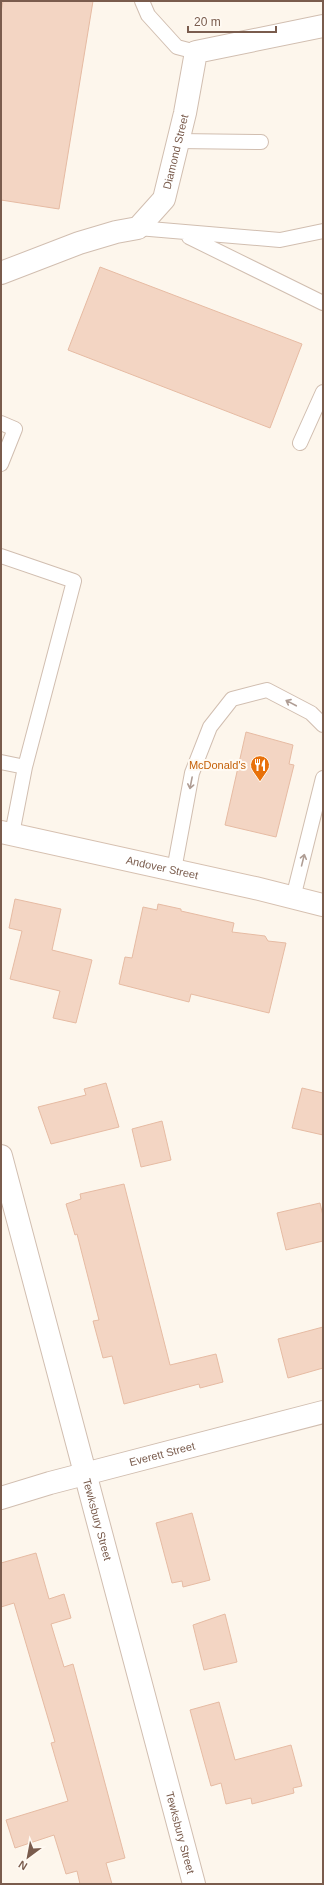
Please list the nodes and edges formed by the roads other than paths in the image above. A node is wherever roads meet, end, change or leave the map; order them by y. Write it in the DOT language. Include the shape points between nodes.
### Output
graph roads {
  1 [pos="142,1"];
  2 [pos="323,26"];
  3 [pos="196,52"];
  4 [pos="178,141"];
  5 [pos="260,142"];
  6 [pos="138,228"];
  7 [pos="323,231"];
  8 [pos="180,232"];
  9 [pos="1,273"];
  10 [pos="323,303"];
  11 [pos="323,392"];
  12 [pos="1,423"];
  13 [pos="300,443"];
  14 [pos="1,464"];
  15 [pos="1,556"];
  16 [pos="323,725"];
  17 [pos="1,762"];
  18 [pos="26,767"];
  19 [pos="323,778"];
  20 [pos="6,833"];
  21 [pos="174,870"];
  22 [pos="293,898"];
  23 [pos="323,905"];
  24 [pos="1,1156"];
  25 [pos="323,1412"];
  26 [pos="85,1474"];
  27 [pos="1,1498"];
  28 [pos="194,1884"];
  1 -- 3 [label="lane" via="148,15 177,47"];
  2 -- 3 [label="street"];
  3 -- 4 [label="street, Diamond Street"];
  4 -- 5 [label="lane"];
  4 -- 6 [label="street, Diamond Street" via="164,199"];
  6 -- 8 [label="lane"];
  6 -- 9 [label="street" via="79,243"];
  7 -- 8 [label="lane" via="280,240"];
  8 -- 10 [label="lane"];
  11 -- 13 [label="lane"];
  12 -- 14 [label="lane" via="15,429"];
  15 -- 18 [label="lane" via="74,581"];
  16 -- 21 [label="lane, one-way" via="310,714 267,690 232,699 210,727 192,773"];
  17 -- 18 [label="lane"];
  18 -- 20 [label="lane"];
  22 -- 19 [label="lane, one-way"];
  20 -- 21 [label="street, Andover Street"];
  21 -- 22 [label="street, Andover Street"];
  22 -- 23 [label="street, Andover Street"];
  24 -- 26 [label="street, Tewksbury Street"];
  25 -- 26 [label="street, Everett Street"];
  26 -- 27 [label="street, Everett Street"];
  26 -- 28 [label="street, Tewksbury Street"];
}
